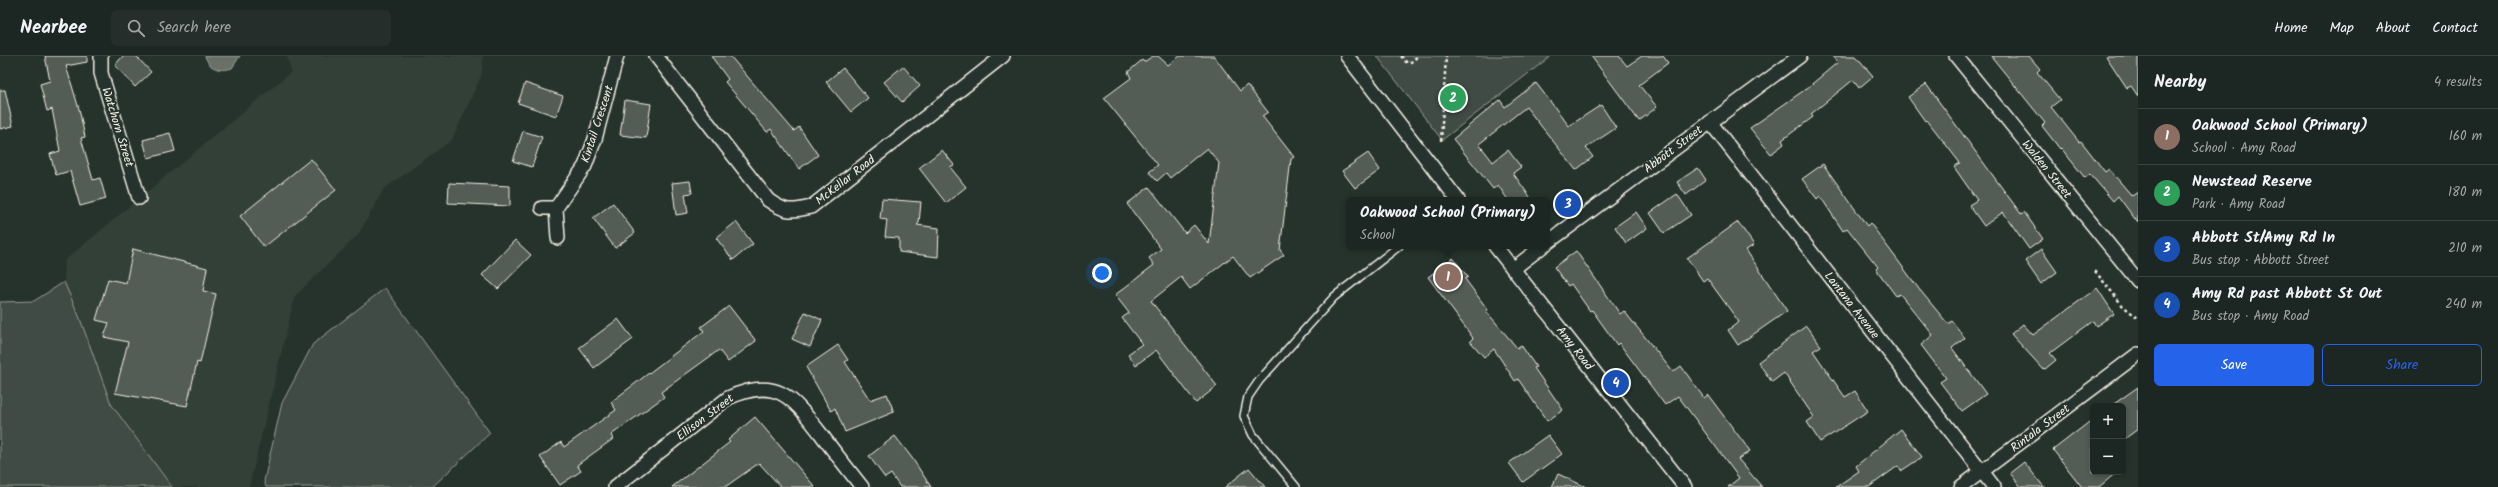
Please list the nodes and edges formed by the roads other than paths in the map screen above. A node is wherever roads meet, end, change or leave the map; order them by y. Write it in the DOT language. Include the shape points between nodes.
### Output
graph roads {
  1 [pos="101,56"];
  2 [pos="617,56"];
  3 [pos="656,56"];
  4 [pos="1347,56"];
  5 [pos="1800,56"];
  6 [pos="1956,56"];
  7 [pos="996,58"];
  8 [pos="1710,122"];
  9 [pos="1455,197"];
  10 [pos="139,198"];
  11 [pos="542,208"];
  12 [pos="556,208"];
  13 [pos="558,238"];
  14 [pos="1550,241"];
  15 [pos="1395,249"];
  16 [pos="1497,249"];
  17 [pos="1539,249"];
  18 [pos="1513,269"];
  19 [pos="2138,282"];
  20 [pos="2138,354"];
  21 [pos="1982,472"];
  22 [pos="615,487"];
  23 [pos="862,487"];
  24 [pos="1296,487"];
  25 [pos="1685,487"];
  26 [pos="1961,487"];
  27 [pos="1994,487"];
  1 -- 10 [label="street, Watchorn Street" via="101,73"];
  2 -- 12 [label="street, Kintail Crescent" via="595,139 585,166"];
  3 -- 7 [label="street, McKellar Road" via="768,200 782,209 794,211 811,207"];
  4 -- 9 [label="street"];
  5 -- 8 [label="street, Abbott Street"];
  6 -- 19 [label="street, Walden Street"];
  8 -- 14 [label="street, Abbott Street"];
  8 -- 21 [label="street, Lantana Avenue"];
  11 -- 12 [label="street"];
  12 -- 13 [label="street"];
  15 -- 24 [label="lane" via="1334,297 1248,397 1244,416 1253,435"];
  16 -- 18 [label="street, Amy Road"];
  17 -- 18 [label="street"];
  18 -- 25 [label="street, Amy Road"];
  20 -- 21 [label="street, Rintala Street"];
  21 -- 26 [label="street, Rintala Street"];
  21 -- 27 [label="street, Lantana Avenue"];
  22 -- 23 [label="street, Ellison Street" via="728,398 746,390 763,388 795,401"];
}
